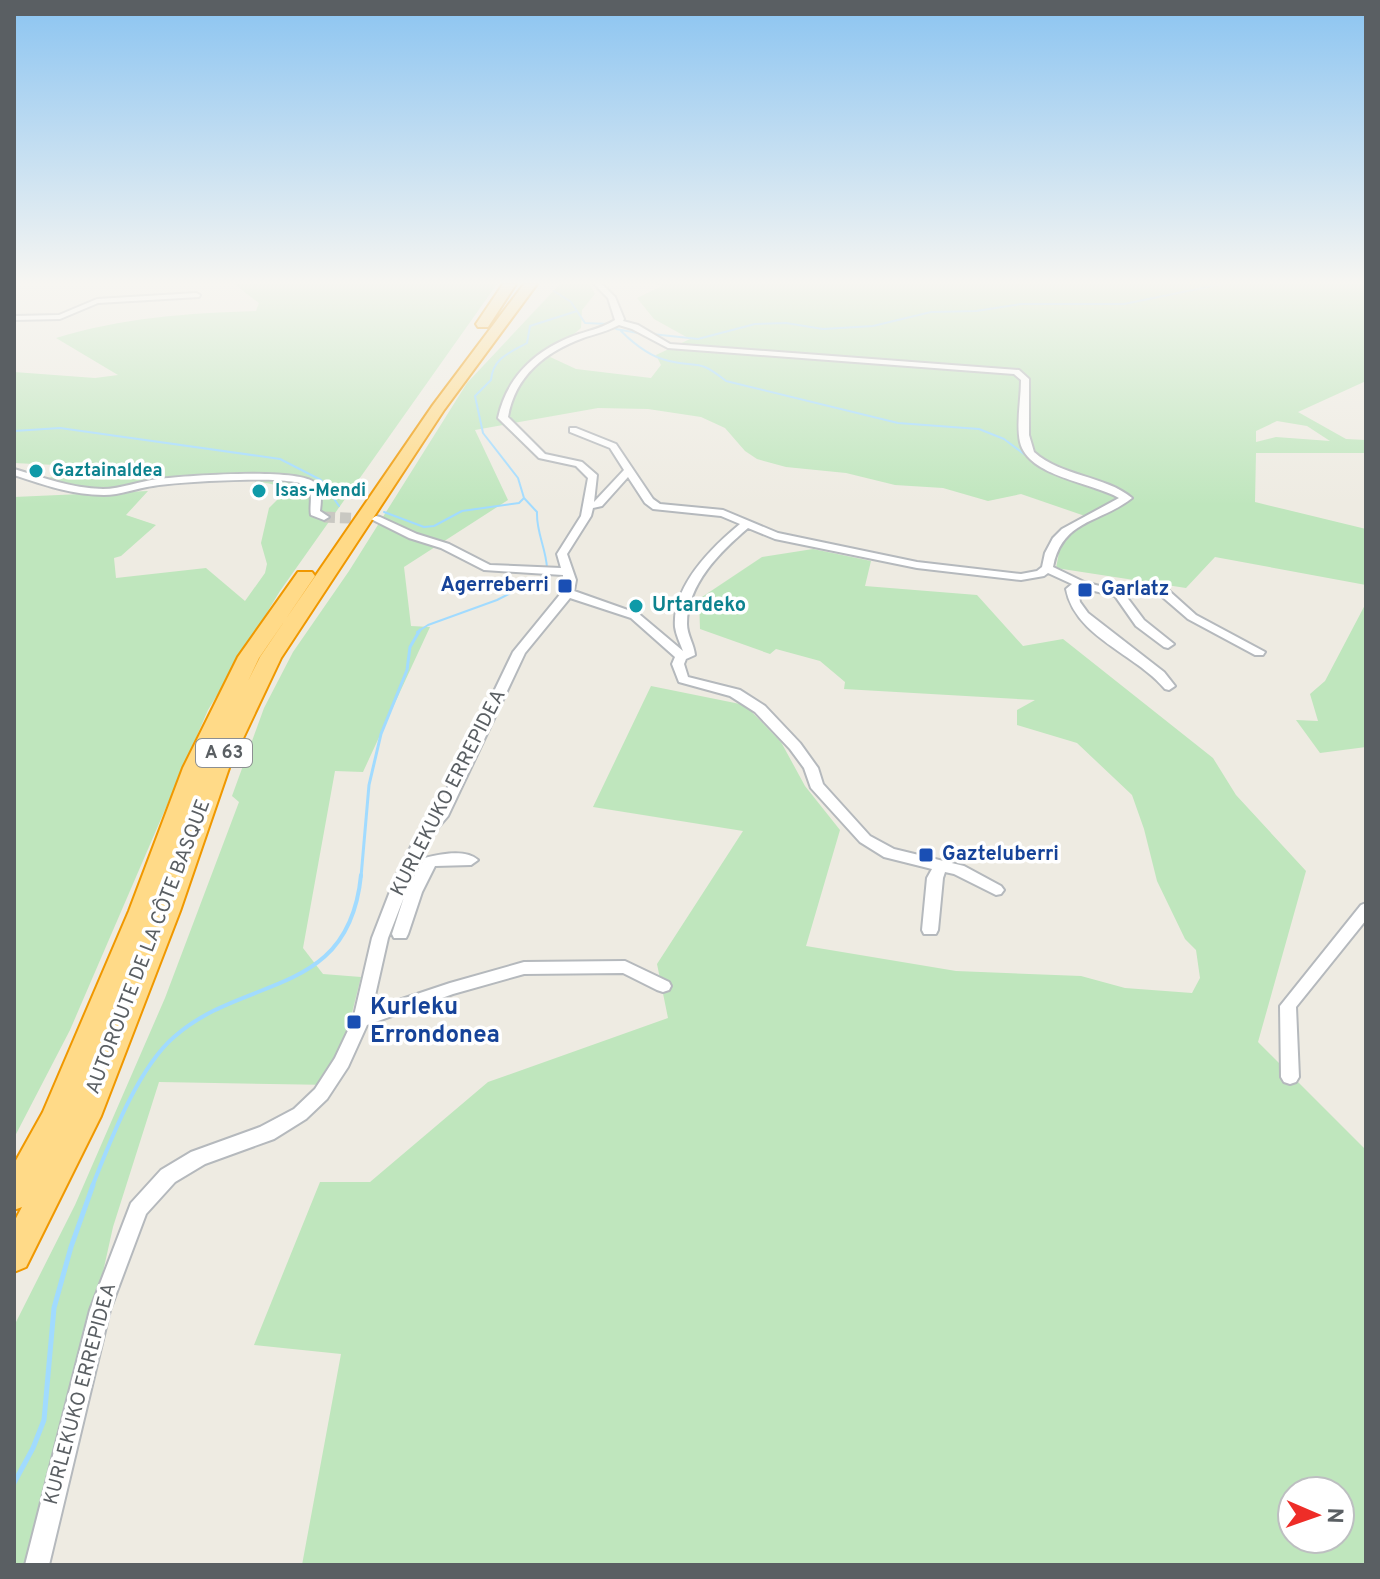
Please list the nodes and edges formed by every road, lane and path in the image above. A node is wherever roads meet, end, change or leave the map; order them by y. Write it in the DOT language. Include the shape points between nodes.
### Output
graph roads {
  1 [pos="458,358"];
  2 [pos="476,358"];
  3 [pos="539,358"];
  4 [pos="843,358"];
  5 [pos="573,430"];
  6 [pos="629,470"];
  7 [pos="14,472"];
  8 [pos="588,506"];
  9 [pos="324,517"];
  10 [pos="376,519"];
  11 [pos="745,525"];
  12 [pos="1047,568"];
  13 [pos="565,572"];
  14 [pos="1080,584"];
  15 [pos="568,593"];
  16 [pos="1119,594"];
  17 [pos="1168,644"];
  18 [pos="1259,652"];
  19 [pos="681,656"];
  20 [pos="1169,686"];
  21 [pos="471,860"];
  22 [pos="941,865"];
  23 [pos="996,890"];
  24 [pos="406,892"];
  25 [pos="1366,909"];
  26 [pos="930,930"];
  27 [pos="400,934"];
  28 [pos="663,986"];
  29 [pos="361,1020"];
  30 [pos="1290,1077"];
  31 [pos="14,1195"];
  32 [pos="14,1256"];
  33 [pos="37,1565"];
  1 -- 31 [label="highway, AUTOROUTE DE LA CÔTE BASQUE / A 63" via="249,657 195,768 57,1116"];
  2 -- 32 [label="highway, AUTOROUTE DE LA CÔTE BASQUE / A 63" via="270,658 217,768 85,1116"];
  3 -- 8 [label="street" via="521,372 503,418 542,456 587,470 593,477"];
  4 -- 12 [label="street" via="1021,373 1029,452 1050,467 1127,498 1065,529"];
  5 -- 6 [label="street" via="613,446"];
  6 -- 8 [label="street" via="598,504"];
  6 -- 11 [label="street" via="652,504 723,513"];
  7 -- 9 [label="street" via="61,488 106,492 166,481 293,478 313,487 313,508"];
  8 -- 13 [label="street" via="564,546"];
  10 -- 13 [label="street" via="488,568"];
  11 -- 12 [label="street" via="794,541 917,565 1021,577"];
  11 -- 19 [label="street" via="703,568 684,604 681,625 689,655"];
  12 -- 14 [label="street"];
  13 -- 15 [label="street"];
  14 -- 16 [label="street"];
  14 -- 20 [label="street" via="1071,597 1079,610 1124,650 1161,673"];
  15 -- 19 [label="street" via="635,616"];
  15 -- 24 [label="street, KURLEKUKO ERREPIDEA" via="519,652 441,816 424,835"];
  16 -- 17 [label="street" via="1140,623"];
  16 -- 18 [label="street" via="1143,588 1163,591 1192,617"];
  19 -- 22 [label="street" via="683,679 735,693 760,709 795,746 816,785 865,839 889,853"];
  21 -- 24 [label="street" via="430,862"];
  22 -- 23 [label="street"];
  22 -- 26 [label="street"];
  24 -- 27 [label="street"];
  24 -- 29 [label="street, KURLEKUKO ERREPIDEA" via="380,938"];
  25 -- 30 [label="street" via="1288,1006"];
  28 -- 29 [label="street" via="625,967 524,968"];
  29 -- 33 [label="street, KURLEKUKO ERREPIDEA" via="342,1062 300,1114 244,1143 198,1158 168,1176 138,1209 100,1310"];
}
